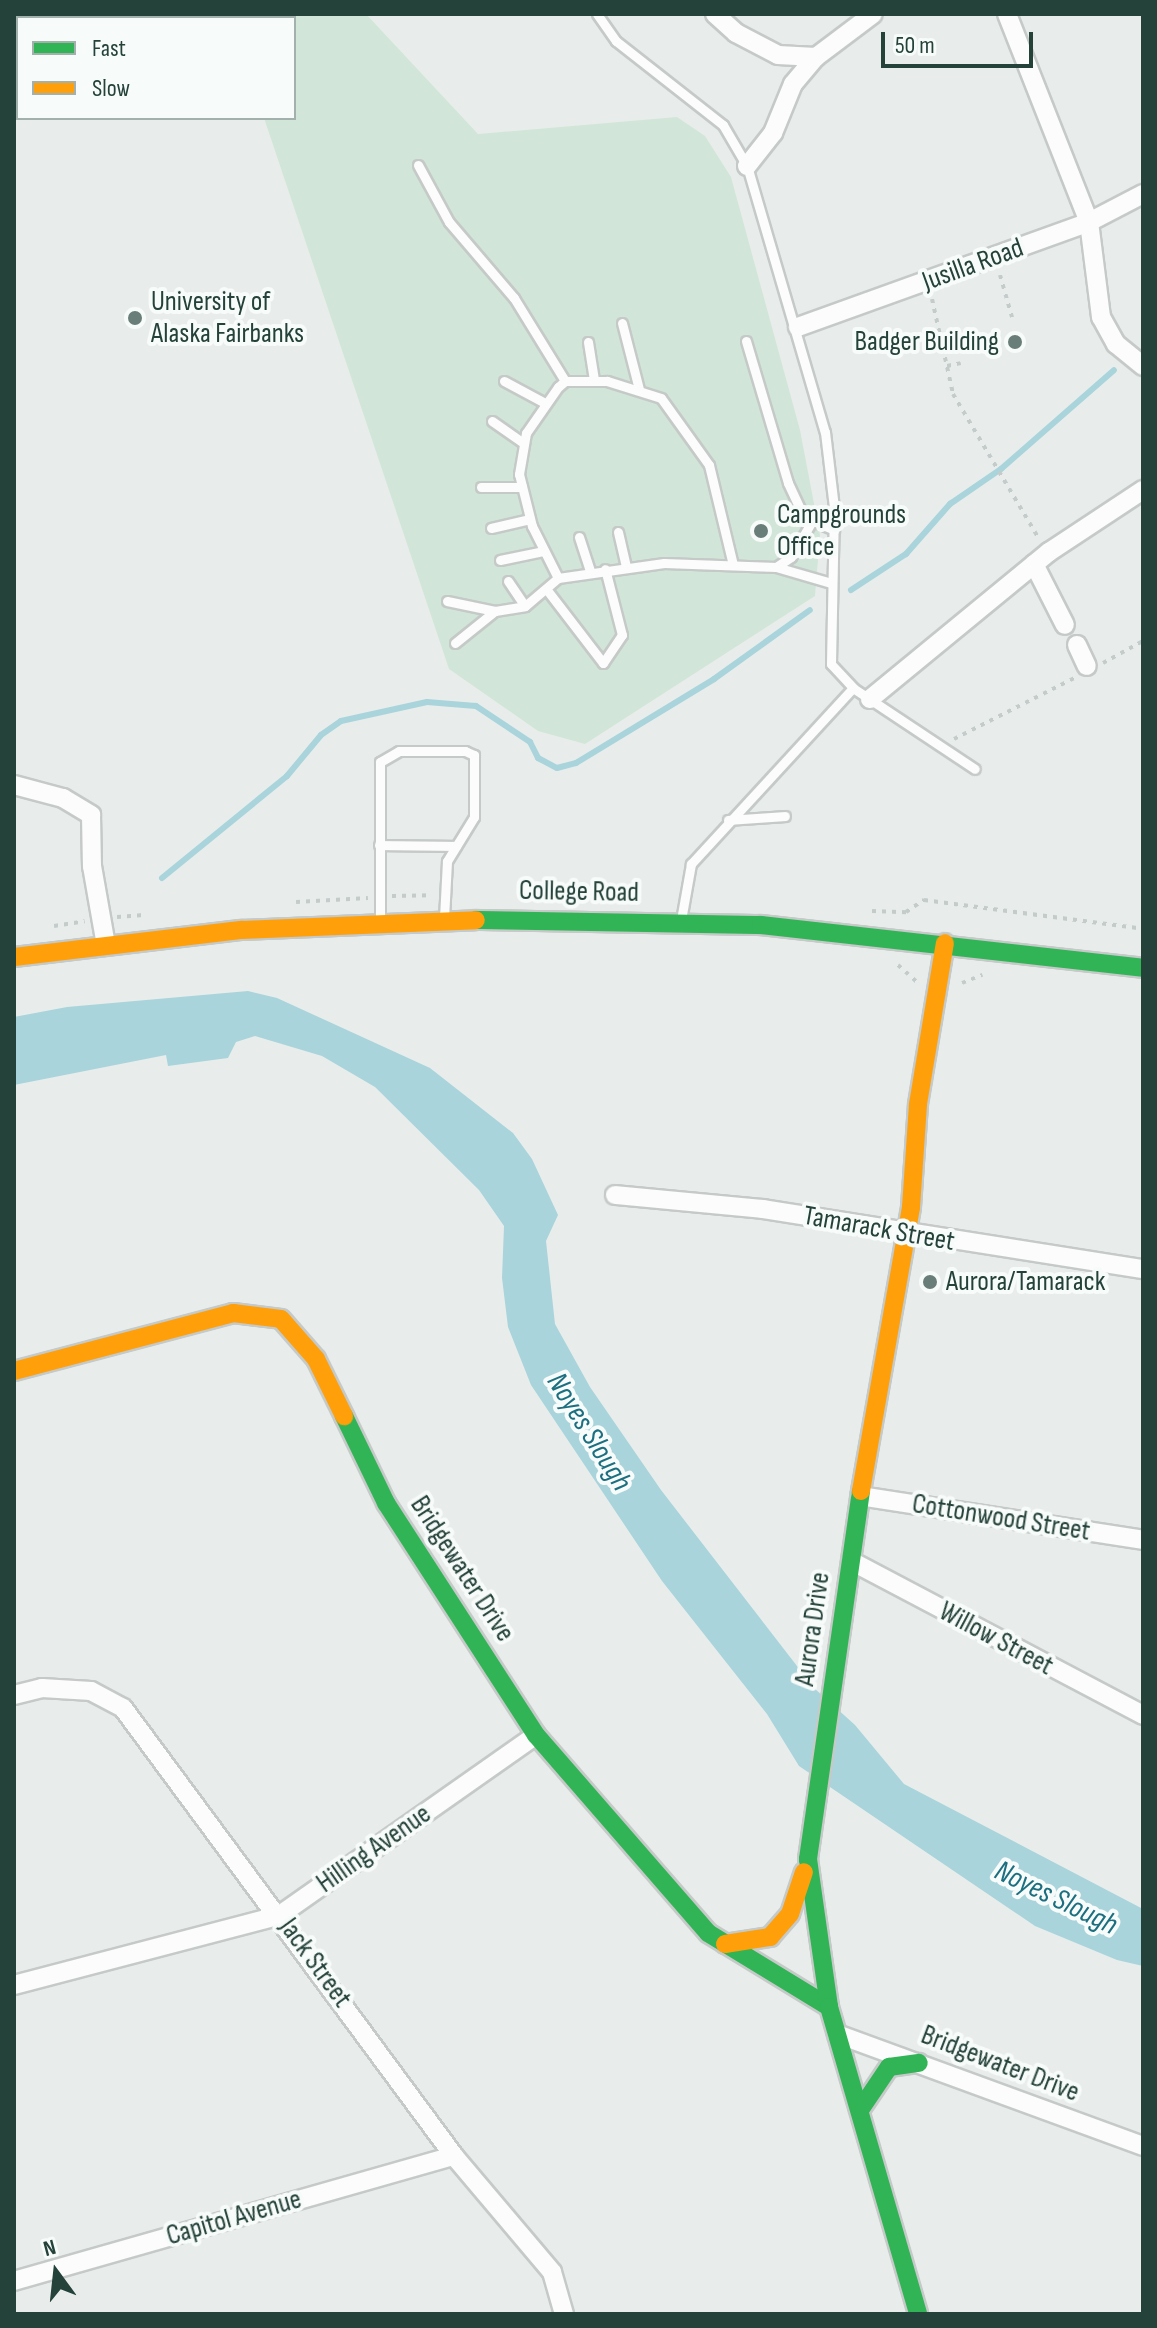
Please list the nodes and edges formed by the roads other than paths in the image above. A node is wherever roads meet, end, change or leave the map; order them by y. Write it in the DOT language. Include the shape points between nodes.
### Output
graph roads {
  1 [pos="597,14"];
  2 [pos="715,14"];
  3 [pos="873,14"];
  4 [pos="1007,14"];
  5 [pos="816,57"];
  6 [pos="418,165"];
  7 [pos="747,166"];
  8 [pos="1143,194"];
  9 [pos="1089,222"];
  10 [pos="622,323"];
  11 [pos="798,327"];
  12 [pos="746,341"];
  13 [pos="588,342"];
  14 [pos="1143,366"];
  15 [pos="504,381"];
  16 [pos="565,381"];
  17 [pos="594,381"];
  18 [pos="639,389"];
  19 [pos="545,403"];
  20 [pos="492,421"];
  21 [pos="524,443"];
  22 [pos="481,487"];
  23 [pos="522,487"];
  24 [pos="1143,490"];
  25 [pos="530,519"];
  26 [pos="812,521"];
  27 [pos="491,528"];
  28 [pos="834,530"];
  29 [pos="618,532"];
  30 [pos="579,537"];
  31 [pos="544,551"];
  32 [pos="1041,558"];
  33 [pos="500,560"];
  34 [pos="733,565"];
  35 [pos="626,567"];
  36 [pos="776,567"];
  37 [pos="605,569"];
  38 [pos="590,571"];
  39 [pos="558,578"];
  40 [pos="508,581"];
  41 [pos="831,583"];
  42 [pos="547,590"];
  43 [pos="447,601"];
  44 [pos="525,606"];
  45 [pos="495,611"];
  46 [pos="1065,625"];
  47 [pos="455,643"];
  48 [pos="1077,645"];
  49 [pos="1085,671"];
  50 [pos="853,688"];
  51 [pos="870,699"];
  52 [pos="975,769"];
  53 [pos="14,785"];
  54 [pos="785,816"];
  55 [pos="728,820"];
  56 [pos="379,845"];
  57 [pos="456,846"];
  58 [pos="444,919"];
  59 [pos="380,921"];
  60 [pos="681,922"];
  61 [pos="945,943"];
  62 [pos="106,945"];
  63 [pos="14,957"];
  64 [pos="1143,968"];
  65 [pos="615,1195"];
  66 [pos="907,1235"];
  67 [pos="1143,1269"];
  68 [pos="14,1371"];
  69 [pos="860,1496"];
  70 [pos="1143,1540"];
  71 [pos="851,1561"];
  72 [pos="14,1695"];
  73 [pos="1143,1715"];
  74 [pos="536,1735"];
  75 [pos="808,1859"];
  76 [pos="280,1915"];
  77 [pos="725,1944"];
  78 [pos="14,1985"];
  79 [pos="829,2007"];
  80 [pos="837,2034"];
  81 [pos="919,2063"];
  82 [pos="860,2110"];
  83 [pos="1143,2146"];
  84 [pos="454,2156"];
  85 [pos="14,2281"];
  86 [pos="564,2314"];
  87 [pos="918,2314"];
  1 -- 7 [label="lane" via="616,41 723,125"];
  2 -- 5 [label="street" via="736,33 778,55"];
  3 -- 5 [label="street"];
  4 -- 9 [label="street"];
  5 -- 7 [label="street" via="793,84 773,133"];
  6 -- 16 [label="lane" via="449,222 514,298"];
  7 -- 11 [label="lane"];
  8 -- 9 [label="street, Jusilla Road"];
  9 -- 11 [label="street, Jusilla Road"];
  9 -- 14 [label="street" via="1101,317 1116,344"];
  10 -- 18 [label="lane"];
  11 -- 28 [label="lane" via="825,432"];
  12 -- 26 [label="lane" via="788,483 804,517"];
  13 -- 17 [label="lane"];
  15 -- 19 [label="lane"];
  16 -- 17 [label="lane"];
  16 -- 19 [label="lane"];
  17 -- 18 [label="lane"];
  18 -- 34 [label="lane" via="661,398 709,465"];
  19 -- 21 [label="lane"];
  20 -- 21 [label="lane"];
  21 -- 23 [label="lane"];
  22 -- 23 [label="lane"];
  23 -- 25 [label="lane"];
  24 -- 32 [label="street"];
  25 -- 27 [label="lane"];
  25 -- 31 [label="lane"];
  26 -- 28 [label="lane"];
  26 -- 36 [label="lane" via="791,557"];
  28 -- 41 [label="lane"];
  29 -- 35 [label="lane"];
  30 -- 38 [label="lane"];
  31 -- 33 [label="lane"];
  31 -- 39 [label="lane"];
  32 -- 46 [label="street"];
  32 -- 51 [label="street"];
  34 -- 35 [label="lane"];
  34 -- 36 [label="lane"];
  35 -- 37 [label="lane"];
  36 -- 41 [label="lane"];
  37 -- 38 [label="lane"];
  37 -- 42 [label="lane" via="622,635 603,663"];
  38 -- 39 [label="lane"];
  39 -- 42 [label="lane"];
  40 -- 44 [label="lane"];
  41 -- 50 [label="lane" via="831,664"];
  42 -- 44 [label="lane"];
  43 -- 45 [label="lane"];
  44 -- 45 [label="lane"];
  45 -- 47 [label="lane"];
  48 -- 49 [label="street"];
  50 -- 51 [label="lane"];
  50 -- 55 [label="lane"];
  51 -- 52 [label="lane"];
  53 -- 62 [label="street" via="63,798 91,815 92,866"];
  54 -- 55 [label="lane"];
  55 -- 60 [label="lane" via="691,864"];
  56 -- 57 [label="lane"];
  56 -- 57 [label="lane" via="380,762 399,751 465,751 474,755 474,817"];
  56 -- 59 [label="lane"];
  57 -- 58 [label="lane" via="447,861"];
  58 -- 59 [label="street, College Road"];
  58 -- 60 [label="street, College Road"];
  59 -- 62 [label="street, College Road"];
  60 -- 61 [label="street, College Road"];
  61 -- 64 [label="street, College Road"];
  61 -- 66 [label="street, Aurora Drive" via="935,982"];
  62 -- 63 [label="street, College Road"];
  65 -- 66 [label="street, Tamarack Street" via="763,1209"];
  66 -- 67 [label="street, Tamarack Street"];
  66 -- 69 [label="street, Aurora Drive"];
  68 -- 74 [label="street, Bridgewater Drive" via="233,1313 281,1319 316,1359 386,1503"];
  69 -- 70 [label="street, Cottonwood Street"];
  69 -- 71 [label="street, Aurora Drive"];
  71 -- 73 [label="street, Willow Street"];
  71 -- 75 [label="street, Aurora Drive"];
  72 -- 76 [label="street, Jack Street" via="42,1688 91,1691 123,1708"];
  74 -- 76 [label="street, Hilling Avenue"];
  74 -- 77 [label="street, Bridgewater Drive" via="708,1933"];
  75 -- 77 [label="street" via="790,1914 770,1937"];
  75 -- 79 [label="street, Aurora Drive"];
  76 -- 78 [label="street, Hilling Avenue"];
  76 -- 84 [label="street, Jack Street"];
  77 -- 79 [label="street, Bridgewater Drive"];
  79 -- 80 [label="street, Aurora Drive"];
  80 -- 81 [label="street, Bridgewater Drive"];
  80 -- 82 [label="street, Aurora Drive"];
  81 -- 82 [label="street" via="889,2067"];
  81 -- 83 [label="street, Bridgewater Drive"];
  82 -- 87 [label="street, Aurora Drive"];
  84 -- 85 [label="street, Capitol Avenue"];
  84 -- 86 [label="street, Jack Street" via="552,2272"];
}
